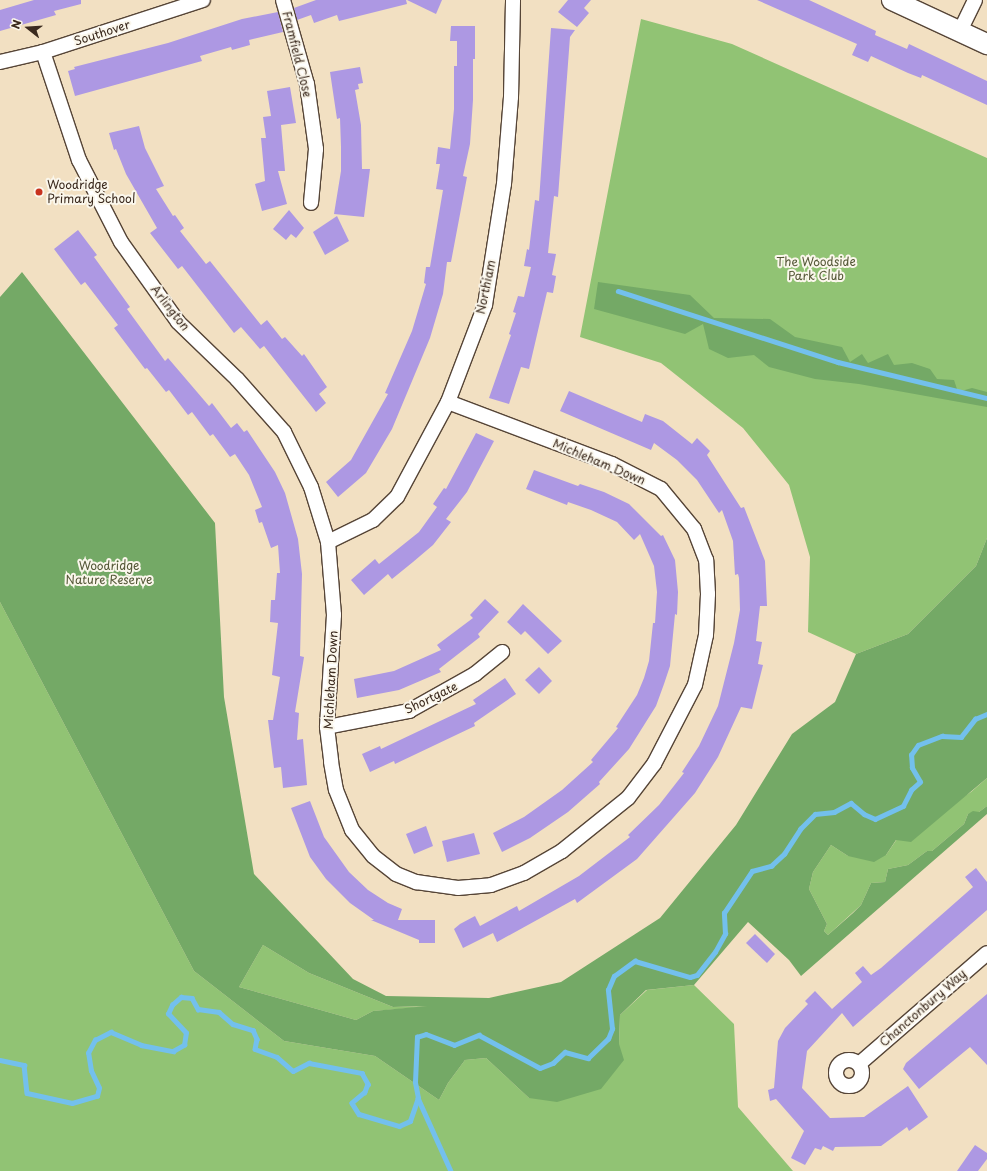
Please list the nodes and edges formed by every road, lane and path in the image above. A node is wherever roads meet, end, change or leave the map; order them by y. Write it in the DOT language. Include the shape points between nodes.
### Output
graph roads {
  1 [pos="203,0"];
  2 [pos="283,0"];
  3 [pos="513,0"];
  4 [pos="892,0"];
  5 [pos="975,0"];
  6 [pos="960,32"];
  7 [pos="987,44"];
  8 [pos="44,52"];
  9 [pos="0,62"];
  10 [pos="311,203"];
  11 [pos="448,402"];
  12 [pos="328,542"];
  13 [pos="502,652"];
  14 [pos="327,727"];
  15 [pos="987,953"];
  16 [pos="859,1064"];
  1 -- 8 [label="street, Southover"];
  2 -- 10 [label="street, Framfield Close" via="307,84 316,149"];
  3 -- 11 [label="street, Northiam" via="511,97 504,184 485,305"];
  4 -- 6 [label="street"];
  5 -- 6 [label="street"];
  6 -- 7 [label="street"];
  8 -- 9 [label="street, Southover"];
  8 -- 12 [label="street, Arlington" via="79,160 121,242 178,322 237,379 284,432 311,487"];
  11 -- 12 [label="street, Northiam" via="397,497 373,520"];
  11 -- 14 [label="street, Michleham Down" via="612,464 661,489 694,529 706,560 706,636 695,685 654,764 628,798 562,851 524,873 491,885 458,888 416,882 396,874 373,856 352,830 336,790"];
  12 -- 14 [label="street, Michleham Down" via="334,615"];
  13 -- 14 [label="street, Shortgate" via="475,674 442,695 409,711"];
  15 -- 16 [label="street, Chanctonbury Way"];
}
